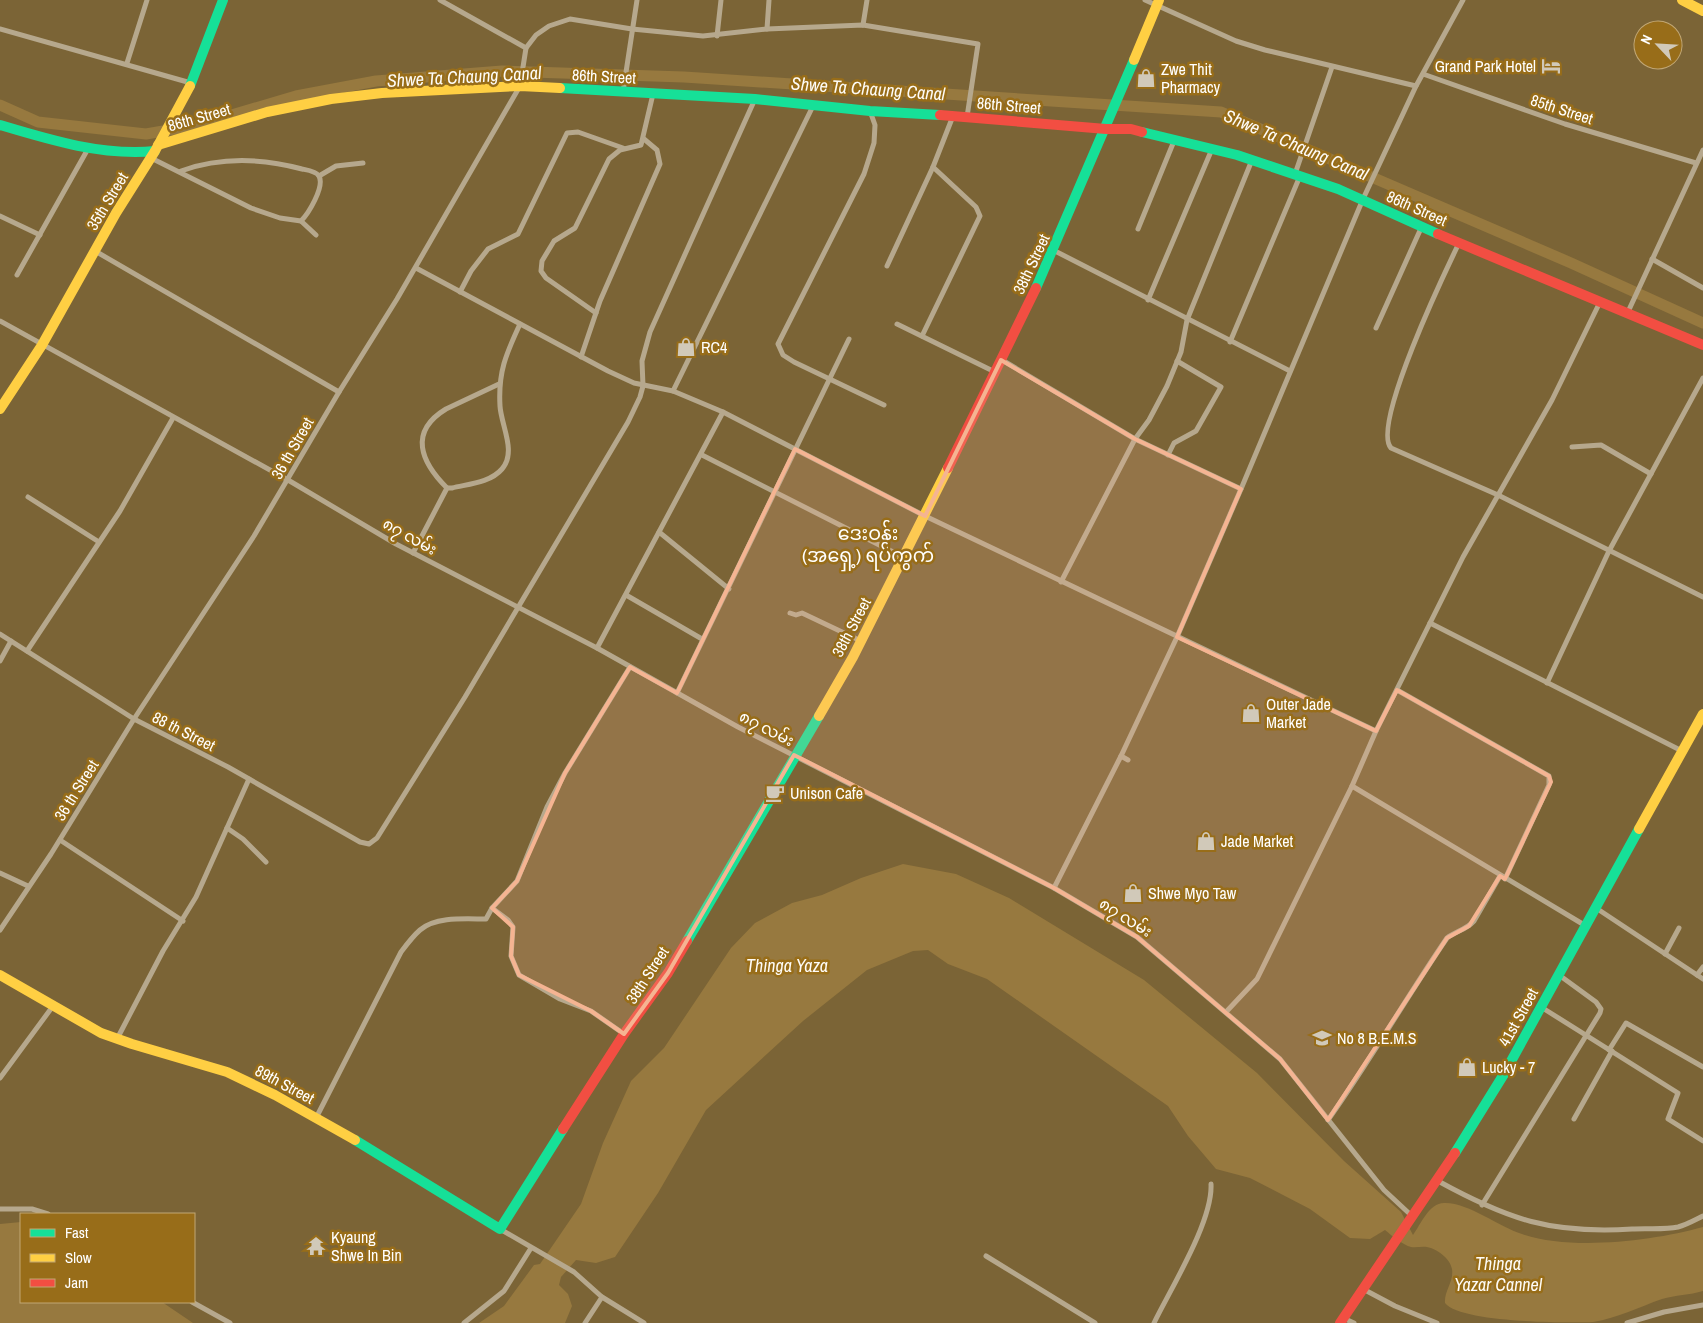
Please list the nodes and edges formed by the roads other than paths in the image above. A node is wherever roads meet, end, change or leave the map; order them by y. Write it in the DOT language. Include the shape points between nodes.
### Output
graph roads {
  1 [pos="147,0"];
  2 [pos="223,0"];
  3 [pos="440,0"];
  4 [pos="637,0"];
  5 [pos="721,0"];
  6 [pos="769,0"];
  7 [pos="867,0"];
  8 [pos="1145,0"];
  9 [pos="1463,0"];
  10 [pos="1682,0"];
  11 [pos="1158,3"];
  12 [pos="1703,11"];
  13 [pos="863,25"];
  14 [pos="0,29"];
  15 [pos="632,29"];
  16 [pos="767,29"];
  17 [pos="717,36"];
  18 [pos="526,48"];
  19 [pos="127,63"];
  20 [pos="1332,67"];
  21 [pos="1423,74"];
  22 [pos="521,82"];
  23 [pos="191,83"];
  24 [pos="1416,86"];
  25 [pos="623,92"];
  26 [pos="652,94"];
  27 [pos="755,99"];
  28 [pos="813,106"];
  29 [pos="870,111"];
  30 [pos="953,116"];
  31 [pos="967,117"];
  32 [pos="0,125"];
  33 [pos="1106,129"];
  34 [pos="644,139"];
  35 [pos="1174,141"];
  36 [pos="88,147"];
  37 [pos="625,149"];
  38 [pos="1212,149"];
  39 [pos="1703,150"];
  40 [pos="155,151"];
  41 [pos="1701,158"];
  42 [pos="1252,160"];
  43 [pos="363,163"];
  44 [pos="1696,163"];
  45 [pos="933,166"];
  46 [pos="181,171"];
  47 [pos="1297,175"];
  48 [pos="319,176"];
  49 [pos="1363,199"];
  50 [pos="0,216"];
  51 [pos="301,221"];
  52 [pos="1422,226"];
  53 [pos="1138,229"];
  54 [pos="40,234"];
  55 [pos="316,235"];
  56 [pos="1459,243"];
  57 [pos="1054,250"];
  58 [pos="94,251"];
  59 [pos="1652,259"];
  60 [pos="887,266"];
  61 [pos="416,268"];
  62 [pos="17,275"];
  63 [pos="1702,286"];
  64 [pos="460,292"];
  65 [pos="1148,300"];
  66 [pos="1600,302"];
  67 [pos="1629,309"];
  68 [pos="596,313"];
  69 [pos="1187,320"];
  70 [pos="0,321"];
  71 [pos="520,324"];
  72 [pos="897,324"];
  73 [pos="1376,328"];
  74 [pos="922,336"];
  75 [pos="849,339"];
  76 [pos="1230,342"];
  77 [pos="42,345"];
  78 [pos="1703,346"];
  79 [pos="581,357"];
  80 [pos="1001,360"];
  81 [pos="1177,362"];
  82 [pos="995,372"];
  83 [pos="1290,372"];
  84 [pos="1703,378"];
  85 [pos="829,380"];
  86 [pos="499,384"];
  87 [pos="643,386"];
  88 [pos="673,391"];
  89 [pos="339,392"];
  90 [pos="884,405"];
  91 [pos="0,409"];
  92 [pos="724,412"];
  93 [pos="173,418"];
  94 [pos="1135,439"];
  95 [pos="1572,447"];
  96 [pos="795,449"];
  97 [pos="1168,454"];
  98 [pos="702,456"];
  99 [pos="1651,474"];
  100 [pos="288,480"];
  101 [pos="447,488"];
  102 [pos="1241,489"];
  103 [pos="775,492"];
  104 [pos="1498,495"];
  105 [pos="28,497"];
  106 [pos="925,516"];
  107 [pos="659,532"];
  108 [pos="99,542"];
  109 [pos="1609,551"];
  110 [pos="413,553"];
  111 [pos="904,558"];
  112 [pos="1061,582"];
  113 [pos="729,589"];
  114 [pos="626,595"];
  115 [pos="1703,597"];
  116 [pos="516,607"];
  117 [pos="790,613"];
  118 [pos="1430,623"];
  119 [pos="0,634"];
  120 [pos="1177,637"];
  121 [pos="702,640"];
  122 [pos="11,641"];
  123 [pos="861,642"];
  124 [pos="597,648"];
  125 [pos="27,651"];
  126 [pos="0,661"];
  127 [pos="630,667"];
  128 [pos="1548,683"];
  129 [pos="1397,690"];
  130 [pos="677,693"];
  131 [pos="1703,714"];
  132 [pos="134,719"];
  133 [pos="1376,731"];
  134 [pos="1682,752"];
  135 [pos="794,755"];
  136 [pos="1121,756"];
  137 [pos="1128,760"];
  138 [pos="249,779"];
  139 [pos="1352,786"];
  140 [pos="227,828"];
  141 [pos="60,840"];
  142 [pos="266,862"];
  143 [pos="0,872"];
  144 [pos="1502,877"];
  145 [pos="28,886"];
  146 [pos="1054,888"];
  147 [pos="492,908"];
  148 [pos="1596,908"];
  149 [pos="183,921"];
  150 [pos="1587,926"];
  151 [pos="1679,928"];
  152 [pos="0,930"];
  153 [pos="1665,954"];
  154 [pos="1703,967"];
  155 [pos="0,975"];
  156 [pos="1697,975"];
  157 [pos="1559,976"];
  158 [pos="1703,978"];
  159 [pos="53,1006"];
  160 [pos="1541,1007"];
  161 [pos="1226,1012"];
  162 [pos="624,1034"];
  163 [pos="1586,1036"];
  164 [pos="117,1039"];
  165 [pos="1610,1051"];
  166 [pos="1703,1067"];
  167 [pos="0,1078"];
  168 [pos="316,1118"];
  169 [pos="1574,1119"];
  170 [pos="1328,1120"];
  171 [pos="1703,1141"];
  172 [pos="1438,1181"];
  173 [pos="1211,1184"];
  174 [pos="1482,1205"];
  175 [pos="0,1209"];
  176 [pos="45,1213"];
  177 [pos="1703,1216"];
  178 [pos="1412,1218"];
  179 [pos="500,1229"];
  180 [pos="530,1248"];
  181 [pos="986,1256"];
  182 [pos="1363,1289"];
  183 [pos="602,1298"];
  184 [pos="194,1303"];
  185 [pos="1703,1305"];
  186 [pos="1341,1320"];
  187 [pos="230,1323"];
  188 [pos="464,1323"];
  189 [pos="585,1323"];
  190 [pos="644,1323"];
  191 [pos="1095,1323"];
  192 [pos="1154,1323"];
  193 [pos="1354,1323"];
  194 [pos="1437,1323"];
  195 [pos="1627,1323"];
  1 -- 19 [label="street"];
  2 -- 23 [label="main road, 35th Street"];
  3 -- 18 [label="street"];
  4 -- 15 [label="street"];
  5 -- 17 [label="street"];
  6 -- 16 [label="street"];
  7 -- 13 [label="street"];
  8 -- 11 [label="street"];
  9 -- 21 [label="street"];
  10 -- 12 [label="main road"];
  11 -- 20 [label="street" via="1236,41"];
  11 -- 33 [label="main road, 38th Street"];
  13 -- 16 [label="street"];
  13 -- 31 [label="street" via="978,44"];
  14 -- 19 [label="street"];
  15 -- 17 [label="street"];
  15 -- 18 [label="street" via="570,19 549,26"];
  15 -- 25 [label="street"];
  16 -- 17 [label="street"];
  18 -- 22 [label="street, 36 th Street"];
  19 -- 23 [label="street"];
  20 -- 24 [label="street"];
  20 -- 47 [label="street"];
  21 -- 24 [label="street"];
  21 -- 44 [label="street, 85th Street" via="1565,124"];
  22 -- 25 [label="main road, 86th Street"];
  22 -- 40 [label="main road, 86th Street" via="331,99 267,112"];
  22 -- 61 [label="street, 36 th Street"];
  23 -- 40 [label="main road, 35th Street"];
  24 -- 49 [label="street"];
  25 -- 26 [label="main road, 86th Street"];
  26 -- 27 [label="main road, 86th Street"];
  26 -- 34 [label="street"];
  27 -- 28 [label="main road, 86th Street"];
  27 -- 87 [label="street" via="652,326 642,361"];
  28 -- 29 [label="main road, 86th Street"];
  28 -- 88 [label="street"];
  29 -- 30 [label="main road, 86th Street"];
  29 -- 85 [label="street" via="875,125 874,142 864,174 778,344 783,355"];
  30 -- 31 [label="main road, 86th Street"];
  30 -- 45 [label="street"];
  31 -- 33 [label="main road, 86th Street"];
  32 -- 36 [label="main road, 86th Street"];
  33 -- 35 [label="main road, 86th Street" via="1131,129"];
  33 -- 57 [label="main road, 38th Street"];
  34 -- 37 [label="street" via="639,147"];
  34 -- 68 [label="street" via="658,150 660,164"];
  35 -- 38 [label="main road, 86th Street"];
  35 -- 53 [label="street"];
  36 -- 40 [label="main road, 86th Street"];
  36 -- 54 [label="street"];
  37 -- 64 [label="street" via="578,132 567,133 518,234 488,249"];
  37 -- 68 [label="street" via="614,154 606,164 575,228 554,241 541,266 546,278"];
  38 -- 42 [label="main road, 86th Street"];
  38 -- 65 [label="street"];
  39 -- 41 [label="street"];
  40 -- 46 [label="street"];
  40 -- 58 [label="main road, 35th Street"];
  41 -- 44 [label="street"];
  42 -- 47 [label="main road, 86th Street"];
  42 -- 69 [label="street"];
  43 -- 48 [label="street" via="336,166"];
  44 -- 59 [label="street"];
  45 -- 60 [label="street"];
  45 -- 74 [label="street" via="976,207 980,216"];
  46 -- 48 [label="street" via="206,163 256,160 315,172"];
  46 -- 51 [label="street" via="251,208"];
  47 -- 49 [label="main road, 86th Street"];
  47 -- 76 [label="street"];
  48 -- 51 [label="street" via="315,200"];
  49 -- 52 [label="main road, 86th Street"];
  49 -- 83 [label="street"];
  50 -- 54 [label="street"];
  51 -- 55 [label="street"];
  52 -- 56 [label="main road, 86th Street"];
  52 -- 73 [label="street"];
  54 -- 62 [label="street"];
  56 -- 66 [label="main road, 86th Street"];
  56 -- 104 [label="street" via="1403,372 1393,405 1387,443 1391,448"];
  57 -- 65 [label="street"];
  57 -- 80 [label="main road, 38th Street"];
  58 -- 77 [label="main road, 35th Street"];
  58 -- 89 [label="street"];
  59 -- 63 [label="street"];
  59 -- 67 [label="street"];
  61 -- 64 [label="street"];
  61 -- 89 [label="street, 36 th Street"];
  64 -- 71 [label="street"];
  65 -- 69 [label="street"];
  66 -- 67 [label="main road, 86th Street"];
  66 -- 104 [label="street" via="1552,400"];
  67 -- 78 [label="main road, 86th Street"];
  68 -- 79 [label="street"];
  69 -- 76 [label="street"];
  69 -- 81 [label="street"];
  70 -- 77 [label="street, ၈၇ လမ်း"];
  71 -- 79 [label="street"];
  71 -- 86 [label="street" via="503,361"];
  72 -- 74 [label="street"];
  74 -- 82 [label="street"];
  75 -- 85 [label="street"];
  76 -- 83 [label="street"];
  77 -- 91 [label="main road, 35th Street"];
  77 -- 93 [label="street, ၈၇ လမ်း"];
  79 -- 87 [label="street"];
  80 -- 82 [label="main road, 38th Street"];
  80 -- 94 [label="street"];
  81 -- 94 [label="street" via="1149,420"];
  81 -- 97 [label="street" via="1221,387 1196,432 1174,443"];
  82 -- 106 [label="main road, 38th Street"];
  83 -- 102 [label="street"];
  84 -- 99 [label="street"];
  85 -- 90 [label="street"];
  85 -- 96 [label="street"];
  86 -- 101 [label="street" via="500,416 508,443 506,462 493,477"];
  86 -- 101 [label="street" via="438,413 422,438 422,450 430,469"];
  87 -- 88 [label="street"];
  87 -- 116 [label="street" via="628,422"];
  88 -- 92 [label="street"];
  89 -- 100 [label="street, 36 th Street"];
  92 -- 96 [label="street"];
  92 -- 98 [label="street"];
  93 -- 100 [label="street, ၈၇ လမ်း"];
  93 -- 108 [label="street"];
  94 -- 97 [label="street"];
  94 -- 112 [label="street"];
  95 -- 99 [label="street" via="1601,445"];
  96 -- 103 [label="street"];
  96 -- 106 [label="street"];
  97 -- 102 [label="street"];
  98 -- 103 [label="street"];
  98 -- 107 [label="street"];
  99 -- 109 [label="street"];
  100 -- 110 [label="street, ၈၇ လမ်း"];
  100 -- 132 [label="street, 36 th Street"];
  101 -- 110 [label="street"];
  102 -- 120 [label="street"];
  103 -- 111 [label="street"];
  103 -- 113 [label="street"];
  104 -- 109 [label="street"];
  104 -- 118 [label="street"];
  105 -- 108 [label="street"];
  106 -- 111 [label="main road, 38th Street"];
  106 -- 112 [label="street"];
  107 -- 113 [label="street"];
  107 -- 114 [label="street"];
  108 -- 125 [label="street"];
  109 -- 115 [label="street"];
  109 -- 128 [label="street"];
  110 -- 116 [label="street, ၈၇ လမ်း"];
  111 -- 123 [label="main road, 38th Street"];
  112 -- 120 [label="street"];
  113 -- 121 [label="street"];
  114 -- 121 [label="street"];
  114 -- 124 [label="street"];
  116 -- 124 [label="street, ၈၇ လမ်း"];
  116 -- 138 [label="street, 88 th Street" via="465,697 377,838 370,844 360,842"];
  117 -- 123 [label="street" via="802,613"];
  118 -- 128 [label="street"];
  118 -- 129 [label="street"];
  119 -- 122 [label="street, 88 th Street"];
  120 -- 133 [label="street"];
  120 -- 136 [label="street"];
  121 -- 130 [label="street"];
  122 -- 125 [label="street, 88 th Street"];
  122 -- 126 [label="street"];
  123 -- 135 [label="main road, 38th Street"];
  124 -- 127 [label="street, ၈၇ လမ်း"];
  125 -- 132 [label="street, 88 th Street"];
  127 -- 130 [label="street, ၈၇ လမ်း"];
  127 -- 147 [label="street" via="547,807 517,881"];
  128 -- 134 [label="street"];
  129 -- 133 [label="street"];
  129 -- 144 [label="street" via="1549,776 1549,785"];
  130 -- 135 [label="street, ၈၇ လမ်း"];
  131 -- 134 [label="main road, 41st Street"];
  132 -- 138 [label="street, 88 th Street"];
  132 -- 141 [label="street, 36 th Street"];
  133 -- 139 [label="street"];
  134 -- 148 [label="main road, 41st Street"];
  135 -- 146 [label="street, ၈၇ လမ်း"];
  135 -- 162 [label="main road, 38th Street" via="668,973"];
  136 -- 137 [label="street"];
  136 -- 146 [label="street"];
  138 -- 140 [label="street"];
  139 -- 144 [label="street"];
  139 -- 161 [label="street" via="1257,979"];
  140 -- 142 [label="street" via="243,838"];
  140 -- 149 [label="street"];
  141 -- 145 [label="street, 36 th Street"];
  141 -- 149 [label="street"];
  143 -- 145 [label="street"];
  144 -- 150 [label="street"];
  144 -- 170 [label="street" via="1474,921 1447,938"];
  145 -- 152 [label="street, 36 th Street"];
  146 -- 161 [label="street, ၈၇ လမ်း" via="1138,937"];
  147 -- 162 [label="street" via="513,927 511,956 519,975 560,999 591,1011"];
  147 -- 168 [label="street" via="486,919 434,924 414,936 392,968"];
  148 -- 150 [label="main road, 41st Street"];
  148 -- 153 [label="street"];
  149 -- 164 [label="street" via="163,951"];
  150 -- 157 [label="main road, 41st Street"];
  151 -- 153 [label="street"];
  153 -- 156 [label="street"];
  154 -- 156 [label="street"];
  155 -- 159 [label="main road, 89th Street"];
  156 -- 158 [label="street"];
  157 -- 160 [label="main road, 41st Street"];
  157 -- 163 [label="street" via="1600,1006 1600,1013"];
  159 -- 164 [label="main road, 89th Street" via="84,1025"];
  159 -- 167 [label="street"];
  160 -- 163 [label="street"];
  160 -- 172 [label="main road, 41st Street"];
  161 -- 170 [label="street, ၈၇ လမ်း" via="1280,1059"];
  162 -- 179 [label="main road, 38th Street"];
  163 -- 165 [label="street"];
  163 -- 174 [label="street"];
  164 -- 168 [label="main road, 89th Street" via="224,1071"];
  165 -- 166 [label="street" via="1626,1024"];
  165 -- 169 [label="street"];
  165 -- 171 [label="street" via="1678,1093 1668,1119"];
  168 -- 179 [label="main road, 89th Street"];
  170 -- 178 [label="street, ၈၇ လမ်း" via="1384,1190"];
  172 -- 174 [label="street"];
  172 -- 178 [label="main road, 41st Street"];
  173 -- 192 [label="street" via="1212,1198 1206,1218"];
  174 -- 177 [label="street" via="1507,1216 1547,1226 1592,1232 1679,1227"];
  175 -- 176 [label="street" via="32,1209"];
  178 -- 182 [label="main road, 41st Street"];
  179 -- 180 [label="street, 89th Street"];
  180 -- 183 [label="street, 89th Street" via="574,1272"];
  180 -- 188 [label="street" via="504,1291"];
  181 -- 191 [label="street"];
  182 -- 186 [label="main road, 41st Street"];
  182 -- 194 [label="street"];
  183 -- 189 [label="street"];
  183 -- 190 [label="street, 89th Street"];
  184 -- 187 [label="street"];
  185 -- 195 [label="street"];
  186 -- 193 [label="street"];
}
